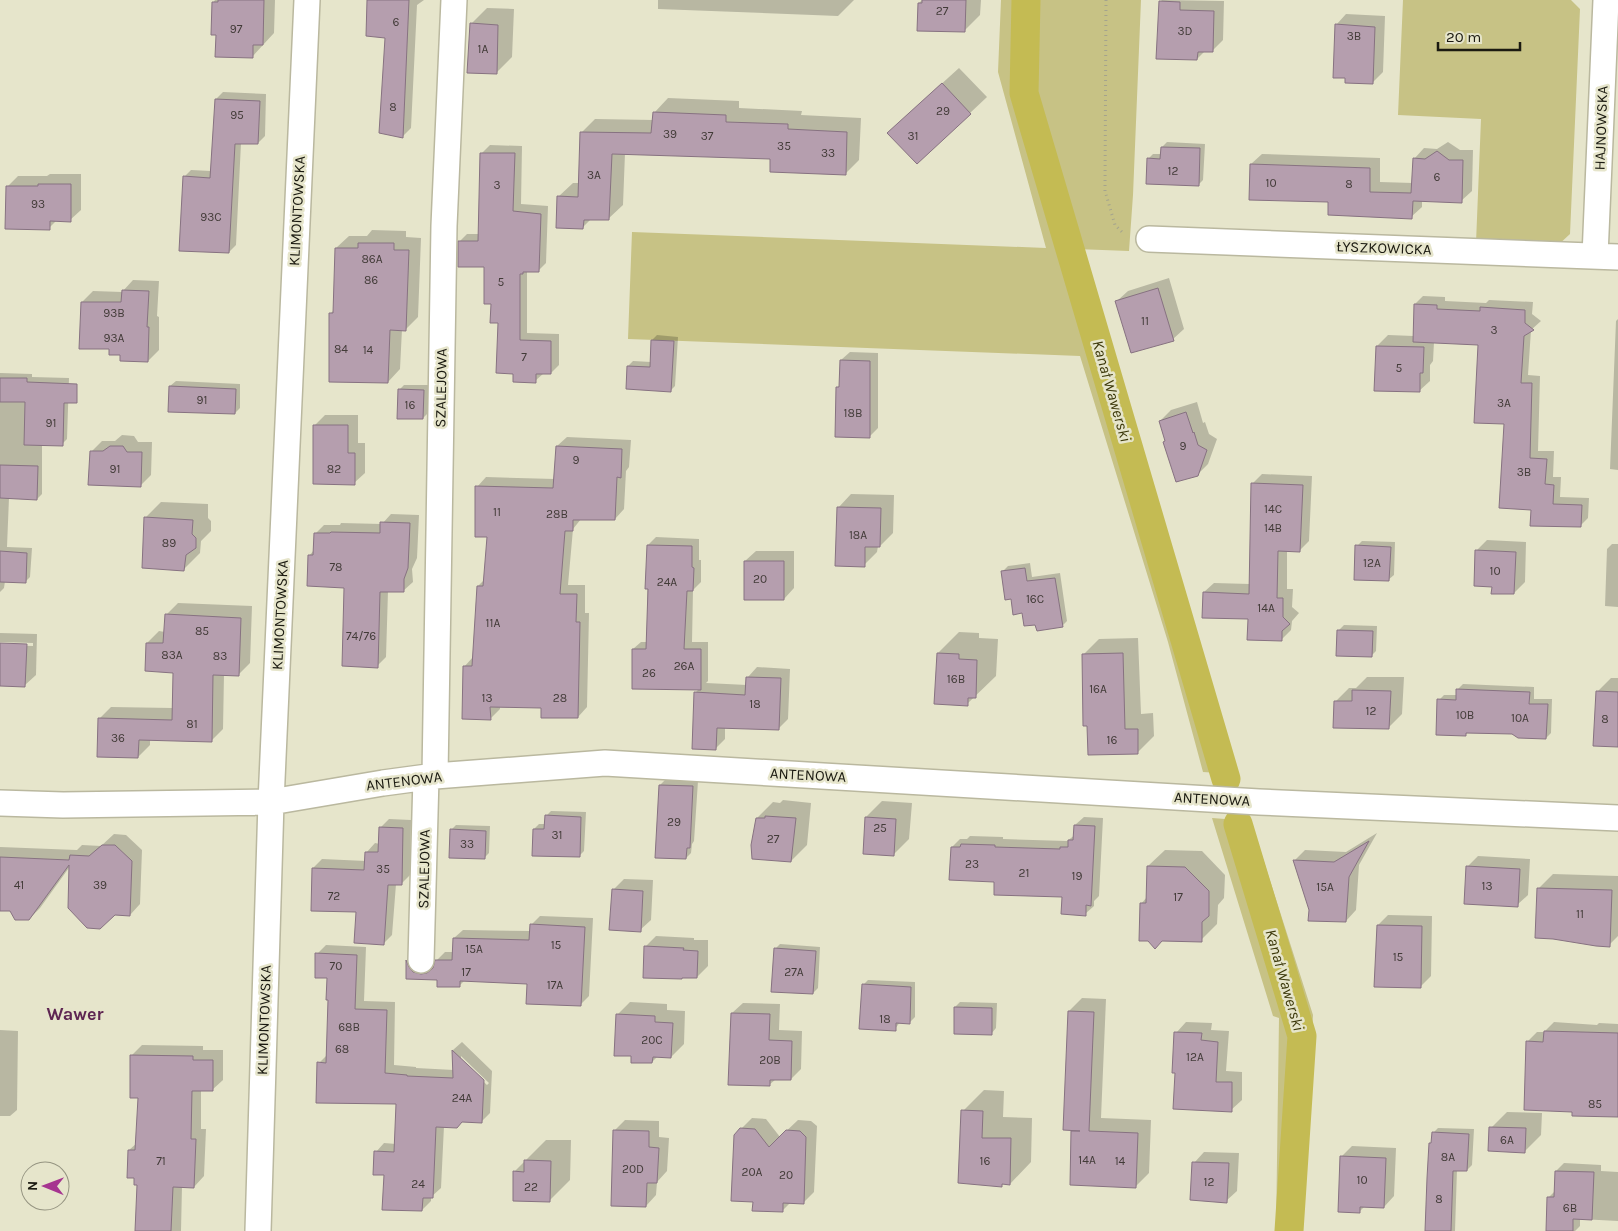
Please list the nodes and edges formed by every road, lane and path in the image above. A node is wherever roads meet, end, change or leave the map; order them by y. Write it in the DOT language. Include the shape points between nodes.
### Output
graph roads {
  1 [pos="306,0"];
  2 [pos="454,0"];
  3 [pos="1106,0"];
  4 [pos="1606,0"];
  5 [pos="1149,239"];
  6 [pos="1607,256"];
  7 [pos="430,777"];
  8 [pos="271,802"];
  9 [pos="0,804"];
  10 [pos="1618,818"];
  11 [pos="422,960"];
  12 [pos="258,1231"];
  1 -- 8 [label="street, KLIMONTOWSKA"];
  2 -- 7 [label="street, SZALEJOWA" via="444,226"];
  3 -- 5 [label="path" via="1105,191 1115,225 1128,238"];
  4 -- 6 [label="street, HAJNOWSKA"];
  5 -- 6 [label="street, ŁYSZKOWICKA"];
  7 -- 8 [label="street, ANTENOWA"];
  7 -- 10 [label="street, ANTENOWA" via="633,764 1259,802"];
  7 -- 11 [label="street, SZALEJOWA"];
  8 -- 9 [label="street, ANTENOWA"];
  8 -- 12 [label="street, KLIMONTOWSKA"];
}
